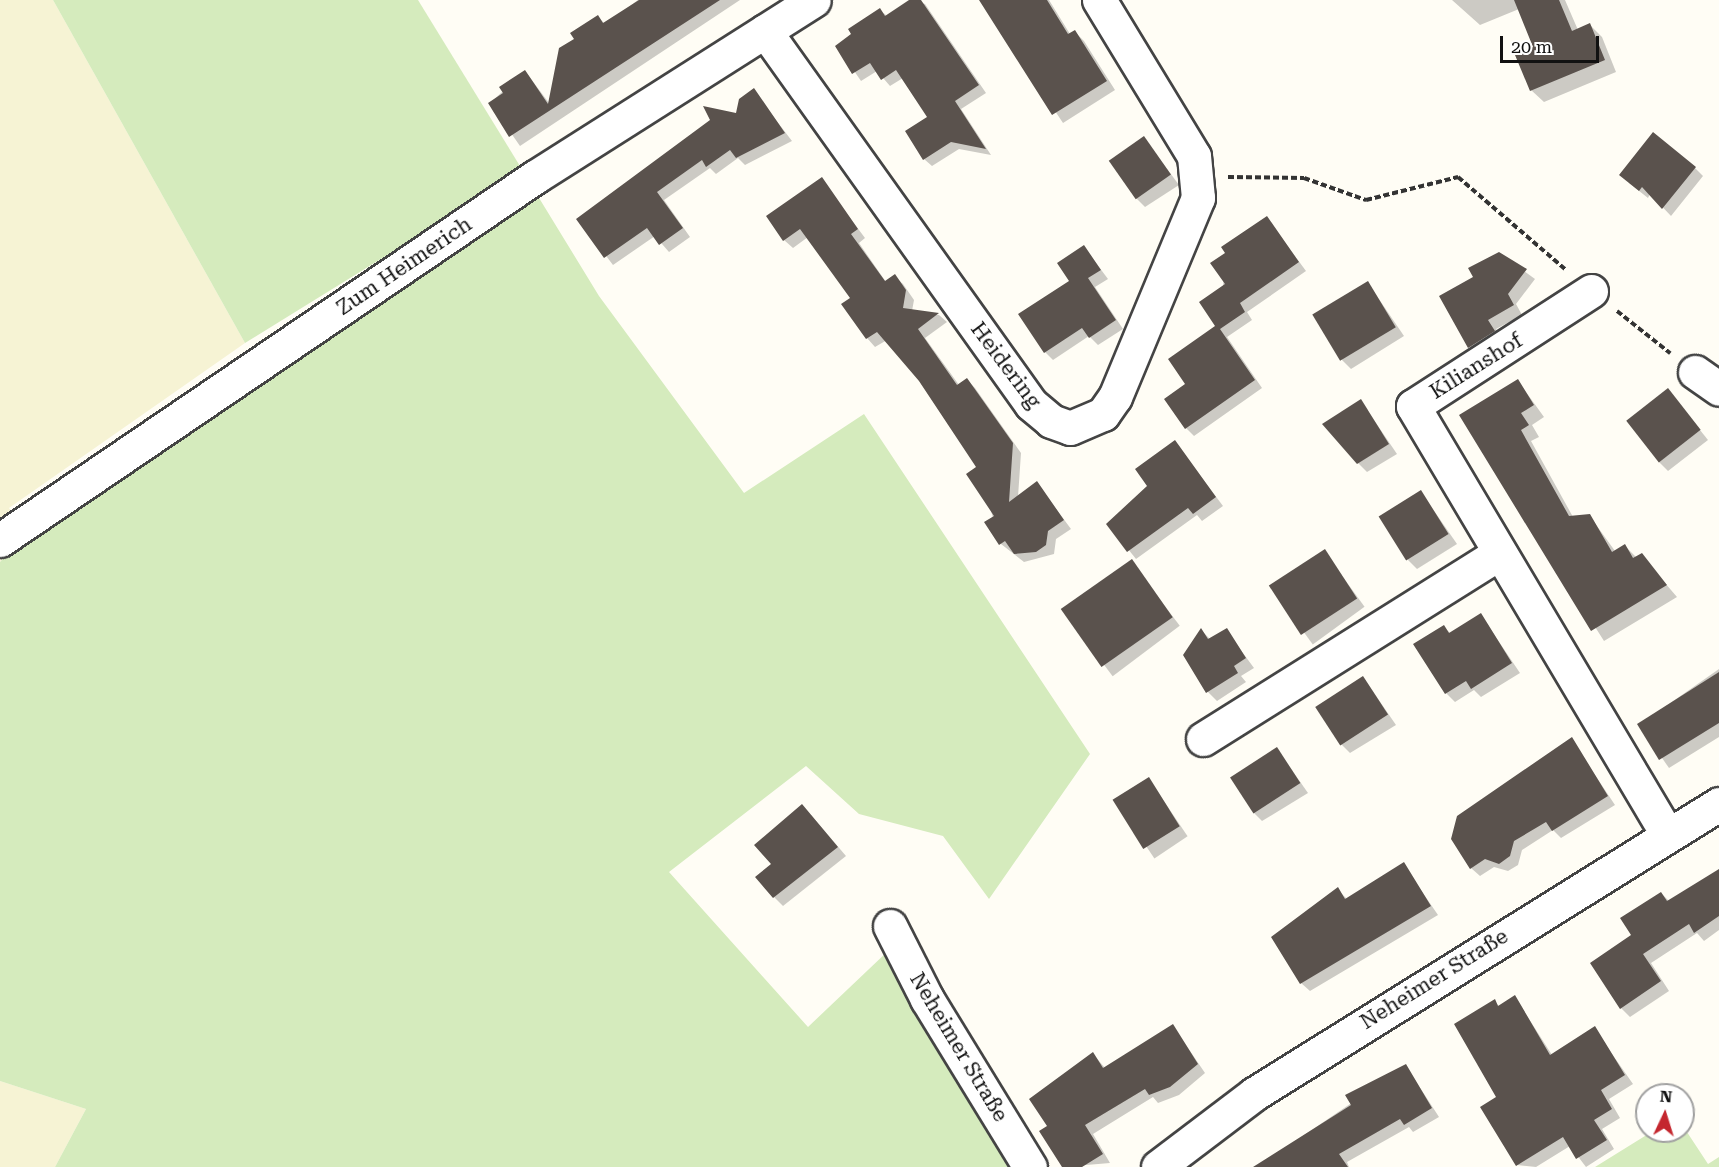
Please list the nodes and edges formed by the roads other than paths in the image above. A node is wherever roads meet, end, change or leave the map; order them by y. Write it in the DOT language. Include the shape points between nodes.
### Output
graph roads {
  1 [pos="814,0"];
  2 [pos="1099,0"];
  3 [pos="765,32"];
  4 [pos="1592,291"];
  5 [pos="0,540"];
  6 [pos="1500,553"];
  7 [pos="1203,740"];
  8 [pos="1719,804"];
  9 [pos="1668,834"];
  10 [pos="890,926"];
  11 [pos="1030,1167"];
  12 [pos="1158,1167"];
  1 -- 3 [label="street, Zum Heimerich"];
  2 -- 3 [label="street, Heidering" via="1194,156 1198,198 1115,397 1103,414 1070,428 1051,422 1031,404"];
  3 -- 5 [label="street, Zum Heimerich" via="536,177"];
  4 -- 6 [label="street, Kilianshof" via="1413,406"];
  6 -- 7 [label="street"];
  6 -- 9 [label="street, Kilianshof"];
  8 -- 9 [label="street, Neheimer Straße"];
  9 -- 12 [label="street, Neheimer Straße" via="1254,1094"];
  10 -- 11 [label="street, Neheimer Straße" via="927,999"];
}
